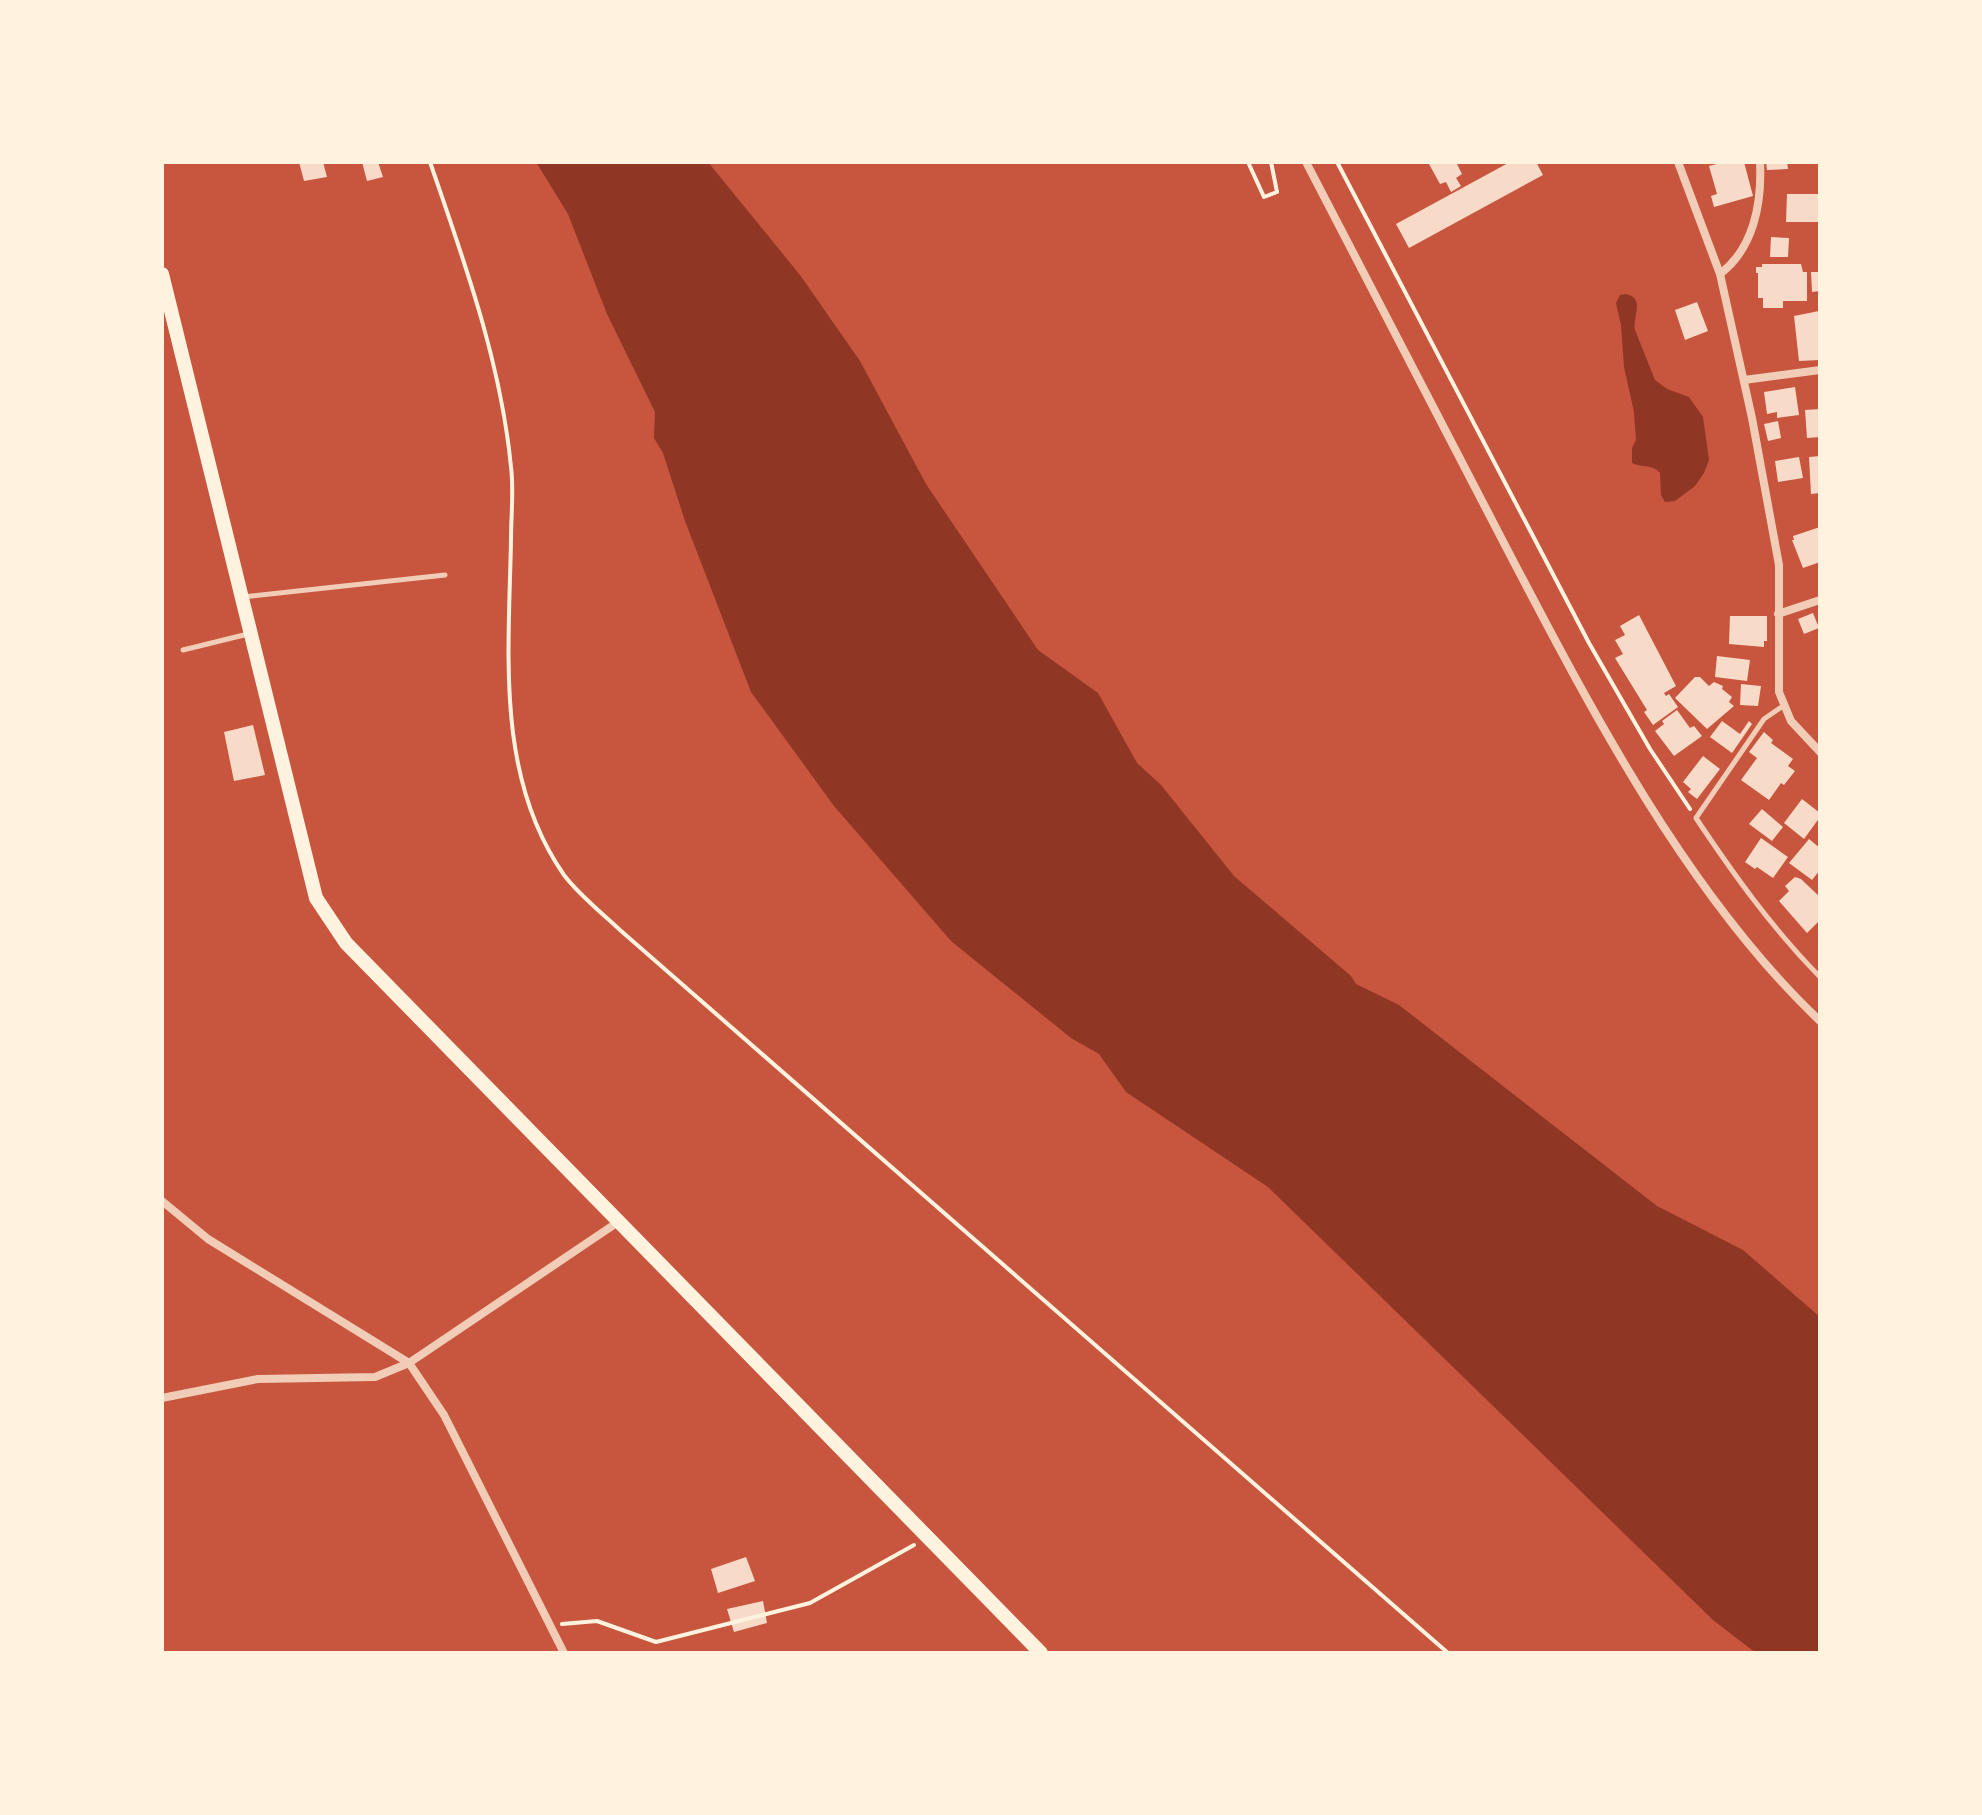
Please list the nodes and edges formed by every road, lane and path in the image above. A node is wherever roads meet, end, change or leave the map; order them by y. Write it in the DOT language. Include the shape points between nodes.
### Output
graph roads {
  1 [pos="430,162"];
  2 [pos="1248,162"];
  3 [pos="1271,162"];
  4 [pos="1306,162"];
  5 [pos="1337,162"];
  6 [pos="1678,162"];
  7 [pos="1760,162"];
  8 [pos="162,274"];
  9 [pos="1720,274"];
  10 [pos="1820,370"];
  11 [pos="1744,380"];
  12 [pos="445,575"];
  13 [pos="242,597"];
  14 [pos="1820,600"];
  15 [pos="1778,614"];
  16 [pos="251,633"];
  17 [pos="183,650"];
  18 [pos="1783,706"];
  19 [pos="1820,752"];
  20 [pos="1696,818"];
  21 [pos="1820,977"];
  22 [pos="1820,1021"];
  23 [pos="162,1201"];
  24 [pos="618,1222"];
  25 [pos="409,1363"];
  26 [pos="162,1398"];
  27 [pos="927,1537"];
  28 [pos="548,1625"];
  29 [pos="564,1653"];
  30 [pos="1041,1653"];
  31 [pos="1448,1653"];
  1 -- 31 [label="path" via="475,296 507,434 512,470 508,692 514,748 527,798 566,877 620,930"];
  2 -- 3 [label="path" via="1264,197 1277,192"];
  4 -- 22 [label="street" via="1525,584 1620,754 1714,898 1767,966"];
  5 -- 20 [label="path" via="1589,643"];
  6 -- 9 [label="street"];
  7 -- 9 [label="street" via="1756,217 1743,250"];
  8 -- 13 [label="main road"];
  9 -- 11 [label="street"];
  10 -- 11 [label="street"];
  11 -- 15 [label="street" via="1779,565"];
  12 -- 13 [label="lane"];
  13 -- 16 [label="main road"];
  14 -- 15 [label="street"];
  15 -- 18 [label="street"];
  16 -- 17 [label="lane"];
  16 -- 24 [label="main road" via="316,898 346,943"];
  18 -- 19 [label="street"];
  18 -- 20 [label="lane" via="1764,719"];
  20 -- 21 [label="lane" via="1757,905"];
  23 -- 25 [label="street" via="208,1239"];
  24 -- 25 [label="street"];
  24 -- 27 [label="main road"];
  25 -- 26 [label="street" via="375,1377 258,1379"];
  25 -- 28 [label="street" via="444,1415"];
  27 -- 28 [label="path" via="810,1603 656,1642 597,1621"];
  27 -- 30 [label="main road"];
  28 -- 29 [label="street"];
}
